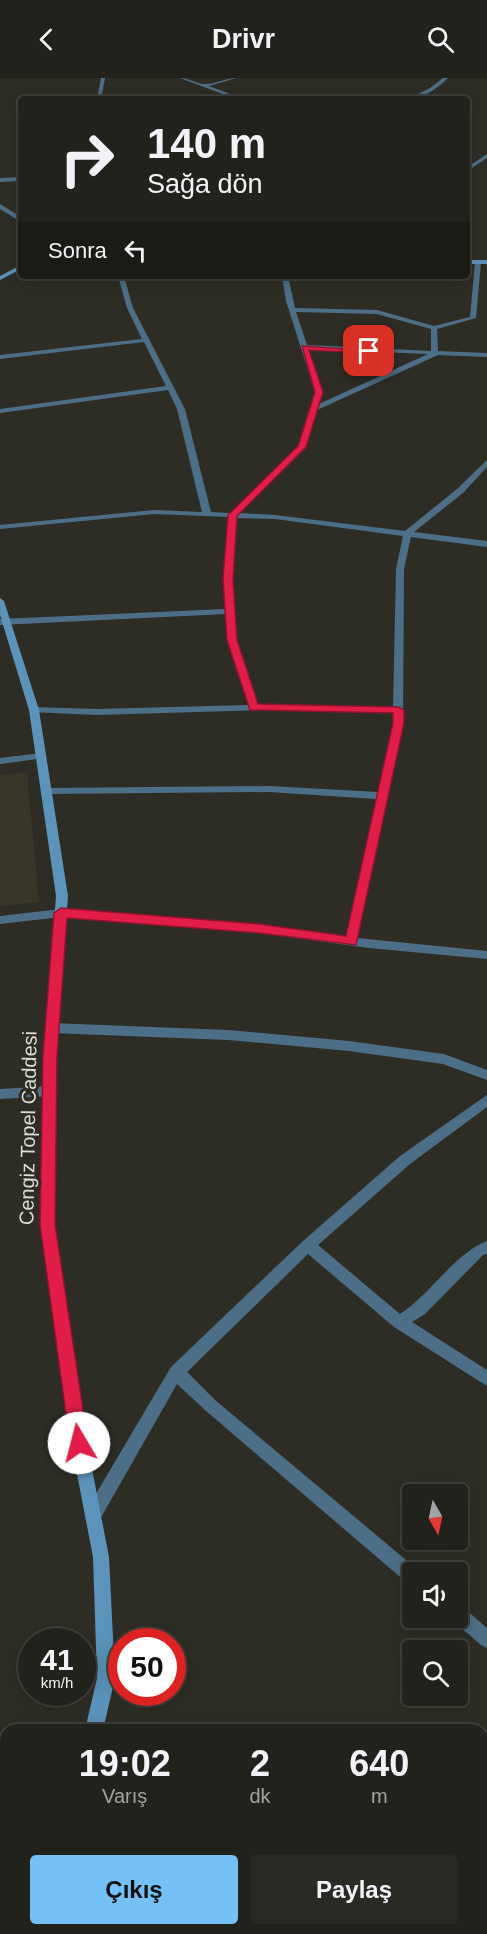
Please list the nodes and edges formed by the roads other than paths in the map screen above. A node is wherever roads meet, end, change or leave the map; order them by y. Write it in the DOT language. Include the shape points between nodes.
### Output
graph roads {
  1 [pos="104,78"];
  2 [pos="182,78"];
  3 [pos="234,78"];
  4 [pos="446,78"];
  5 [pos="208,85"];
  6 [pos="100,96"];
  7 [pos="234,96"];
  8 [pos="417,96"];
  9 [pos="487,156"];
  10 [pos="470,168"];
  11 [pos="18,179"];
  12 [pos="0,180"];
  13 [pos="0,206"];
  14 [pos="18,218"];
  15 [pos="470,254"];
  16 [pos="487,254"];
  17 [pos="470,262"];
  18 [pos="478,262"];
  19 [pos="487,262"];
  20 [pos="18,269"];
  21 [pos="0,278"];
  22 [pos="122,279"];
  23 [pos="286,279"];
  24 [pos="292,310"];
  25 [pos="434,328"];
  26 [pos="147,340"];
  27 [pos="304,347"];
  28 [pos="435,354"];
  29 [pos="487,355"];
  30 [pos="0,357"];
  31 [pos="170,388"];
  32 [pos="314,409"];
  33 [pos="0,411"];
  34 [pos="487,462"];
  35 [pos="207,514"];
  36 [pos="232,515"];
  37 [pos="0,526"];
  38 [pos="408,533"];
  39 [pos="487,544"];
  40 [pos="0,601"];
  41 [pos="230,611"];
  42 [pos="2,622"];
  43 [pos="254,708"];
  44 [pos="34,710"];
  45 [pos="398,710"];
  46 [pos="41,756"];
  47 [pos="0,761"];
  48 [pos="46,791"];
  49 [pos="382,796"];
  50 [pos="61,913"];
  51 [pos="0,920"];
  52 [pos="351,941"];
  53 [pos="487,955"];
  54 [pos="52,1028"];
  55 [pos="487,1075"];
  56 [pos="50,1090"];
  57 [pos="0,1094"];
  58 [pos="487,1100"];
  59 [pos="308,1245"];
  60 [pos="487,1247"];
  61 [pos="399,1322"];
  62 [pos="176,1372"];
  63 [pos="487,1379"];
  64 [pos="93,1515"];
  65 [pos="402,1568"];
  66 [pos="468,1623"];
  67 [pos="487,1640"];
  68 [pos="95,1724"];
  1 -- 6 [label="street"];
  2 -- 5 [label="street"];
  3 -- 5 [label="street"];
  4 -- 8 [label="street"];
  5 -- 7 [label="street"];
  9 -- 10 [label="street"];
  11 -- 12 [label="street"];
  13 -- 14 [label="street"];
  15 -- 16 [label="main road"];
  17 -- 18 [label="main road"];
  18 -- 19 [label="main road"];
  18 -- 25 [label="street" via="473,318"];
  20 -- 21 [label="main road"];
  22 -- 26 [label="street" via="130,308"];
  23 -- 24 [label="street"];
  24 -- 25 [label="street" via="377,312"];
  24 -- 27 [label="street"];
  25 -- 28 [label="street"];
  26 -- 30 [label="street"];
  26 -- 31 [label="street"];
  27 -- 28 [label="street"];
  27 -- 32 [label="street" via="319,392"];
  28 -- 29 [label="street"];
  28 -- 32 [label="street"];
  31 -- 33 [label="street"];
  31 -- 35 [label="street" via="181,409"];
  32 -- 36 [label="street" via="302,447"];
  34 -- 38 [label="street" via="460,491"];
  35 -- 36 [label="street"];
  35 -- 37 [label="street" via="154,512"];
  36 -- 38 [label="street"];
  36 -- 41 [label="street"];
  38 -- 39 [label="street"];
  38 -- 45 [label="street" via="399,569"];
  40 -- 42 [label="main road, Cengiz Topel Caddesi"];
  41 -- 42 [label="street"];
  41 -- 43 [label="street" via="232,640"];
  42 -- 44 [label="main road, Cengiz Topel Caddesi"];
  43 -- 44 [label="street"];
  43 -- 45 [label="street"];
  44 -- 46 [label="main road, Cengiz Topel Caddesi"];
  45 -- 49 [label="street"];
  46 -- 47 [label="street"];
  46 -- 48 [label="main road, Cengiz Topel Caddesi"];
  48 -- 49 [label="street" via="269,789"];
  48 -- 50 [label="main road, Cengiz Topel Caddesi" via="62,896"];
  49 -- 52 [label="street"];
  50 -- 51 [label="street"];
  50 -- 52 [label="street" via="259,929"];
  50 -- 54 [label="main road, Cengiz Topel Caddesi"];
  52 -- 53 [label="street"];
  54 -- 55 [label="street" via="228,1035 349,1047 444,1059"];
  54 -- 56 [label="main road, Cengiz Topel Caddesi"];
  56 -- 57 [label="street"];
  56 -- 64 [label="main road, Cengiz Topel Caddesi" via="47,1224"];
  58 -- 59 [label="street" via="405,1160"];
  59 -- 61 [label="street"];
  59 -- 62 [label="street"];
  60 -- 61 [label="street" via="478,1251 420,1309"];
  61 -- 63 [label="street"];
  62 -- 64 [label="street"];
  62 -- 65 [label="street" via="210,1406"];
  64 -- 68 [label="main road, Cengiz Topel Caddesi" via="101,1557 106,1677"];
  66 -- 67 [label="street"];
}
